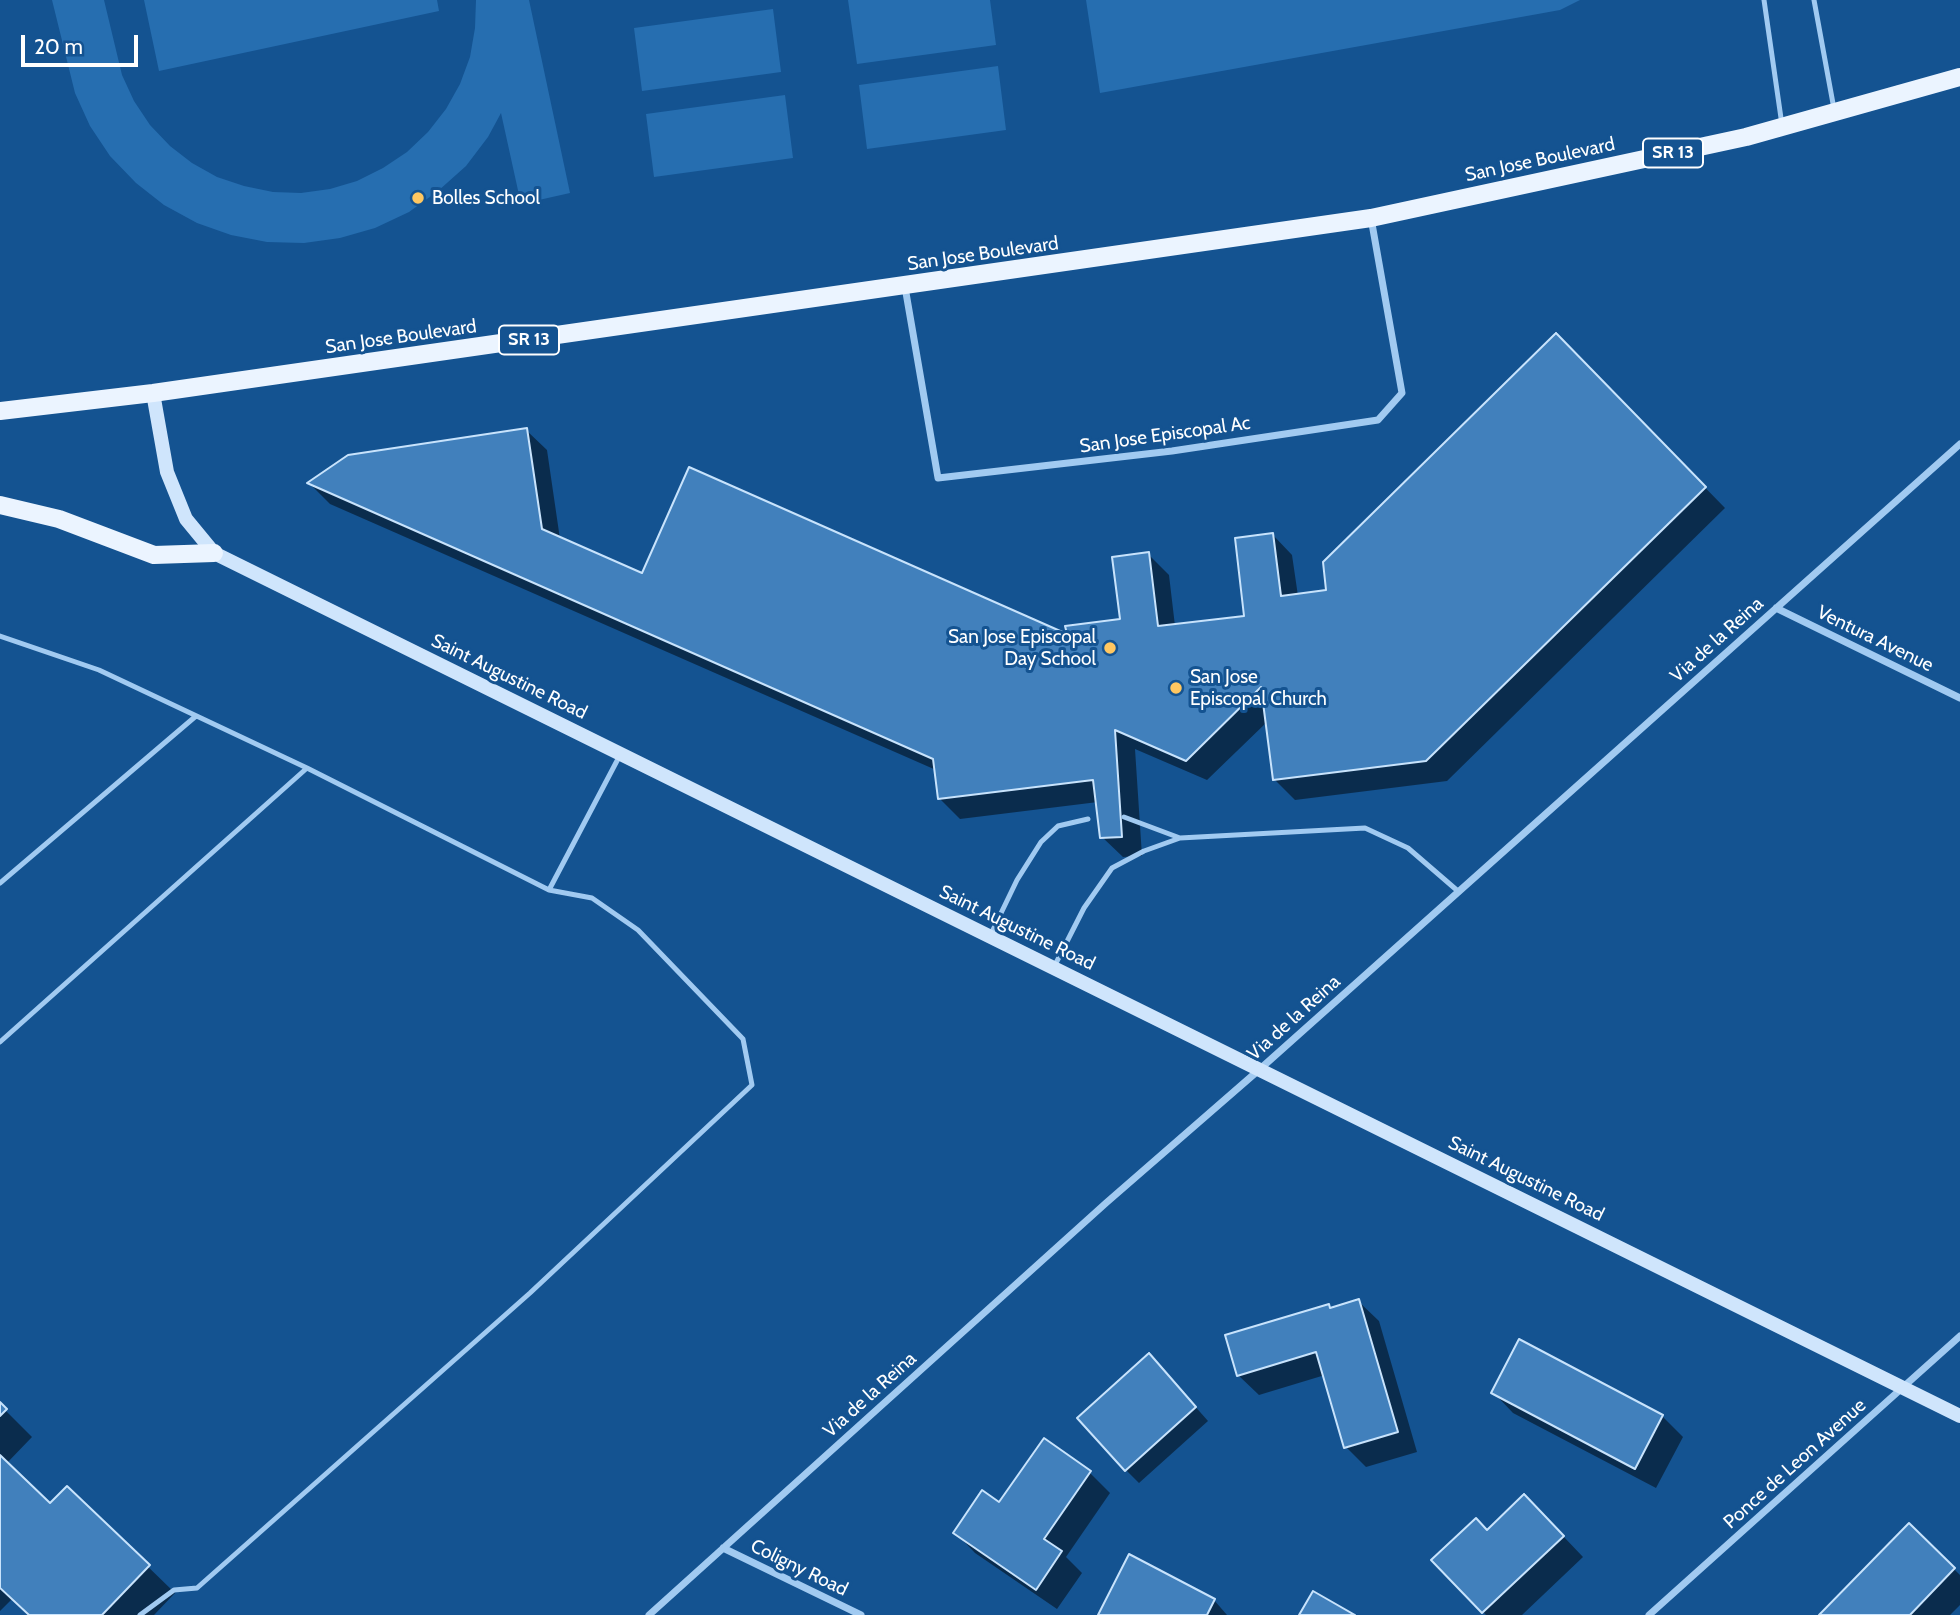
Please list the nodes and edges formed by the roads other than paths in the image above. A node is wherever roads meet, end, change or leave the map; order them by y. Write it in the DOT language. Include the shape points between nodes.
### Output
graph roads {
  1 [pos="1764,0"];
  2 [pos="1814,0"];
  3 [pos="1960,77"];
  4 [pos="1835,112"];
  5 [pos="1783,127"];
  6 [pos="1371,218"];
  7 [pos="905,286"];
  8 [pos="153,393"];
  9 [pos="0,411"];
  10 [pos="1960,444"];
  11 [pos="0,505"];
  12 [pos="214,553"];
  13 [pos="1776,608"];
  14 [pos="0,636"];
  15 [pos="1960,698"];
  16 [pos="196,716"];
  17 [pos="621,754"];
  18 [pos="307,768"];
  19 [pos="1124,817"];
  20 [pos="1088,819"];
  21 [pos="1180,838"];
  22 [pos="0,883"];
  23 [pos="549,890"];
  24 [pos="1459,892"];
  25 [pos="990,936"];
  26 [pos="1054,967"];
  27 [pos="0,1042"];
  28 [pos="1260,1069"];
  29 [pos="1960,1336"];
  30 [pos="1903,1388"];
  31 [pos="1960,1416"];
  32 [pos="723,1548"];
  33 [pos="140,1615"];
  34 [pos="649,1615"];
  35 [pos="862,1615"];
  36 [pos="1649,1615"];
  1 -- 5 [label="lane"];
  2 -- 4 [label="lane"];
  3 -- 4 [label="main road, San Jose Boulevard / SR 13"];
  4 -- 5 [label="main road, San Jose Boulevard / SR 13"];
  5 -- 6 [label="main road, San Jose Boulevard / SR 13"];
  6 -- 7 [label="main road, San Jose Boulevard / SR 13"];
  6 -- 7 [label="street, San Jose Episcopal Ac" via="1402,393 1378,420 1172,451 938,478"];
  7 -- 8 [label="main road, San Jose Boulevard / SR 13"];
  8 -- 9 [label="main road, San Jose Boulevard / SR 13"];
  8 -- 12 [label="main road, Saint Augustine Road" via="167,472 186,519"];
  10 -- 13 [label="street, Via de la Reina"];
  11 -- 12 [label="main road" via="59,519 154,555"];
  12 -- 17 [label="main road, Saint Augustine Road"];
  13 -- 15 [label="street, Ventura Avenue"];
  13 -- 24 [label="street, Via de la Reina"];
  14 -- 16 [label="lane" via="99,670"];
  16 -- 18 [label="lane"];
  16 -- 22 [label="lane"];
  17 -- 23 [label="lane"];
  17 -- 25 [label="main road, Saint Augustine Road"];
  18 -- 23 [label="lane"];
  18 -- 27 [label="lane"];
  19 -- 21 [label="lane"];
  20 -- 25 [label="lane" via="1058,826 1041,842"];
  21 -- 24 [label="lane" via="1365,828 1408,848"];
  21 -- 26 [label="lane" via="1112,867 1084,908"];
  23 -- 33 [label="lane" via="592,898 638,930 743,1039 752,1085 530,1293 197,1588 174,1590"];
  24 -- 28 [label="street, Via de la Reina"];
  25 -- 26 [label="main road, Saint Augustine Road"];
  26 -- 28 [label="main road, Saint Augustine Road"];
  28 -- 30 [label="main road, Saint Augustine Road"];
  28 -- 32 [label="street, Via de la Reina"];
  29 -- 30 [label="street, Ponce de Leon Avenue"];
  30 -- 31 [label="main road, Saint Augustine Road"];
  30 -- 36 [label="street, Ponce de Leon Avenue"];
  32 -- 34 [label="street, Via de la Reina"];
  32 -- 35 [label="street, Coligny Road"];
}
